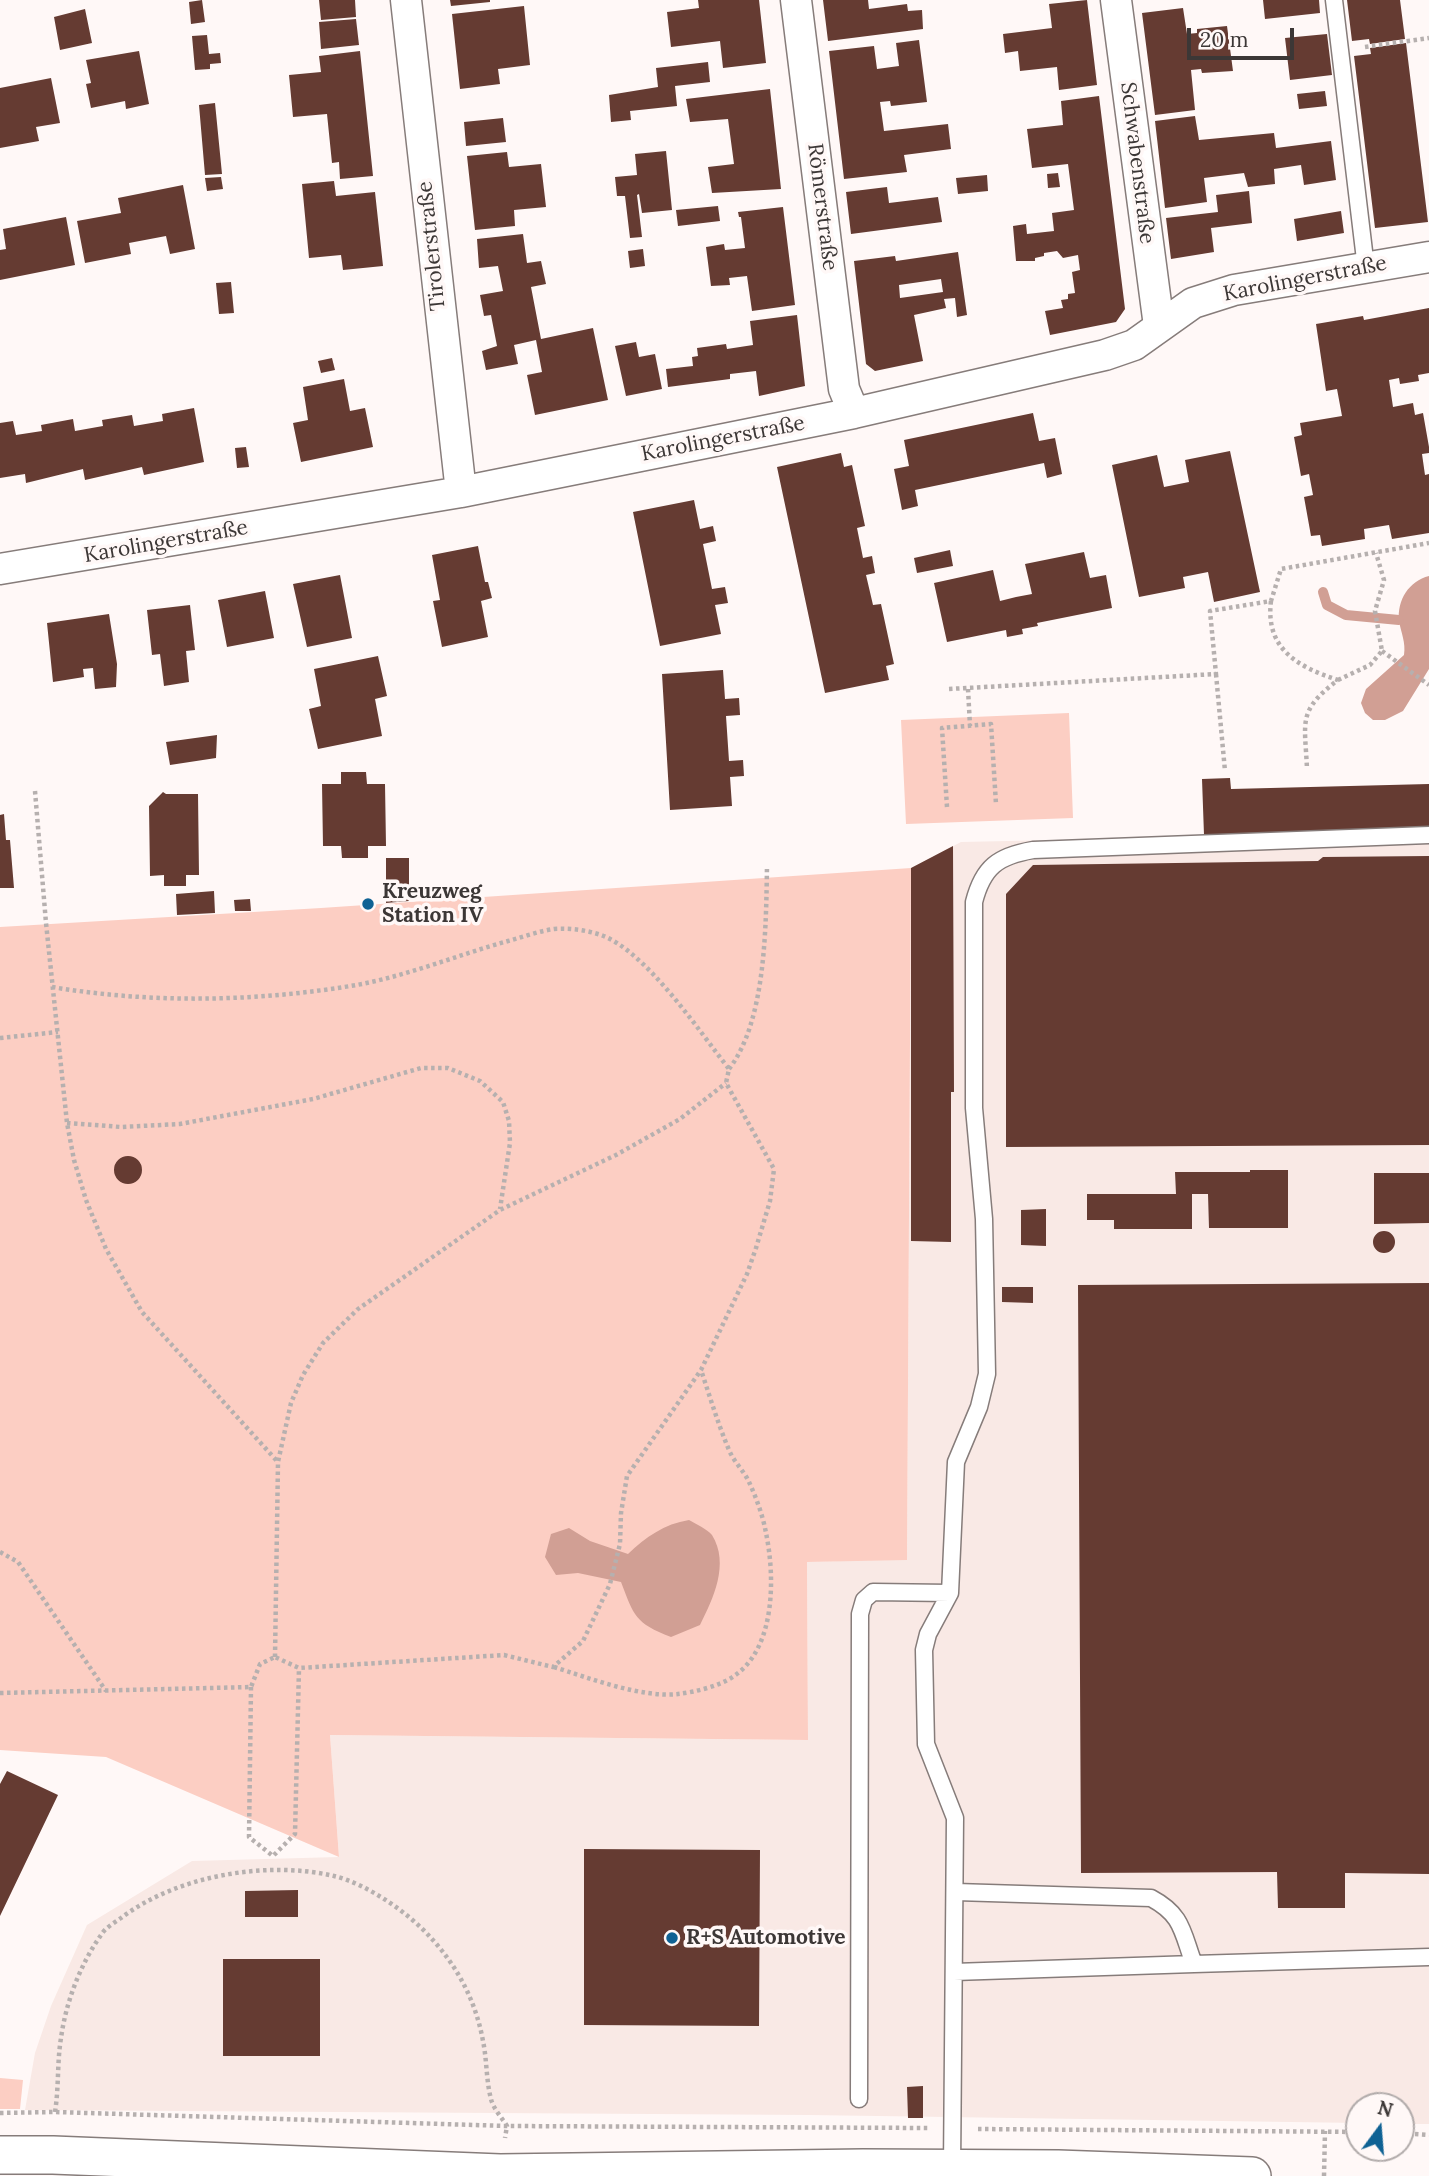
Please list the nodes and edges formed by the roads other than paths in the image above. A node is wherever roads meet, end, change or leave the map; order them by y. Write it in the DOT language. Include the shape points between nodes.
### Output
graph roads {
  1 [pos="405,0"];
  2 [pos="796,0"];
  3 [pos="1116,0"];
  4 [pos="1334,0"];
  5 [pos="1429,257"];
  6 [pos="1366,268"];
  7 [pos="1158,326"];
  8 [pos="854,413"];
  9 [pos="461,492"];
  10 [pos="0,569"];
  11 [pos="1429,835"];
  12 [pos="950,1593"];
  13 [pos="956,1892"];
  14 [pos="1429,1957"];
  15 [pos="1194,1964"];
  16 [pos="954,1972"];
  17 [pos="859,2099"];
  18 [pos="0,2155"];
  19 [pos="61,2162"];
  20 [pos="952,2168"];
  21 [pos="500,2174"];
  22 [pos="1195,2175"];
  23 [pos="1252,2176"];
  1 -- 9 [label="street, Tirolerstraße"];
  2 -- 8 [label="street, Römerstraße" via="845,388"];
  3 -- 7 [label="street, Schwabenstraße"];
  4 -- 6 [label="lane"];
  5 -- 6 [label="street, Karolingerstraße"];
  6 -- 7 [label="street, Karolingerstraße" via="1234,290 1193,303"];
  7 -- 8 [label="street, Karolingerstraße" via="1135,345 1105,355"];
  8 -- 9 [label="street, Karolingerstraße"];
  9 -- 10 [label="street, Karolingerstraße"];
  11 -- 12 [label="lane" via="1033,850 1010,854 979,881 974,902 974,1108 984,1219 987,1374 956,1462"];
  12 -- 13 [label="lane" via="928,1634 926,1744 955,1818"];
  12 -- 17 [label="lane" via="873,1592 864,1600 860,1614"];
  13 -- 15 [label="lane" via="1150,1898 1176,1916"];
  13 -- 16 [label="lane"];
  14 -- 15 [label="lane"];
  15 -- 16 [label="lane"];
  16 -- 20 [label="lane"];
  18 -- 19 [label="street"];
  19 -- 21 [label="street"];
  20 -- 21 [label="street"];
  20 -- 22 [label="street"];
  22 -- 23 [label="street"];
}
